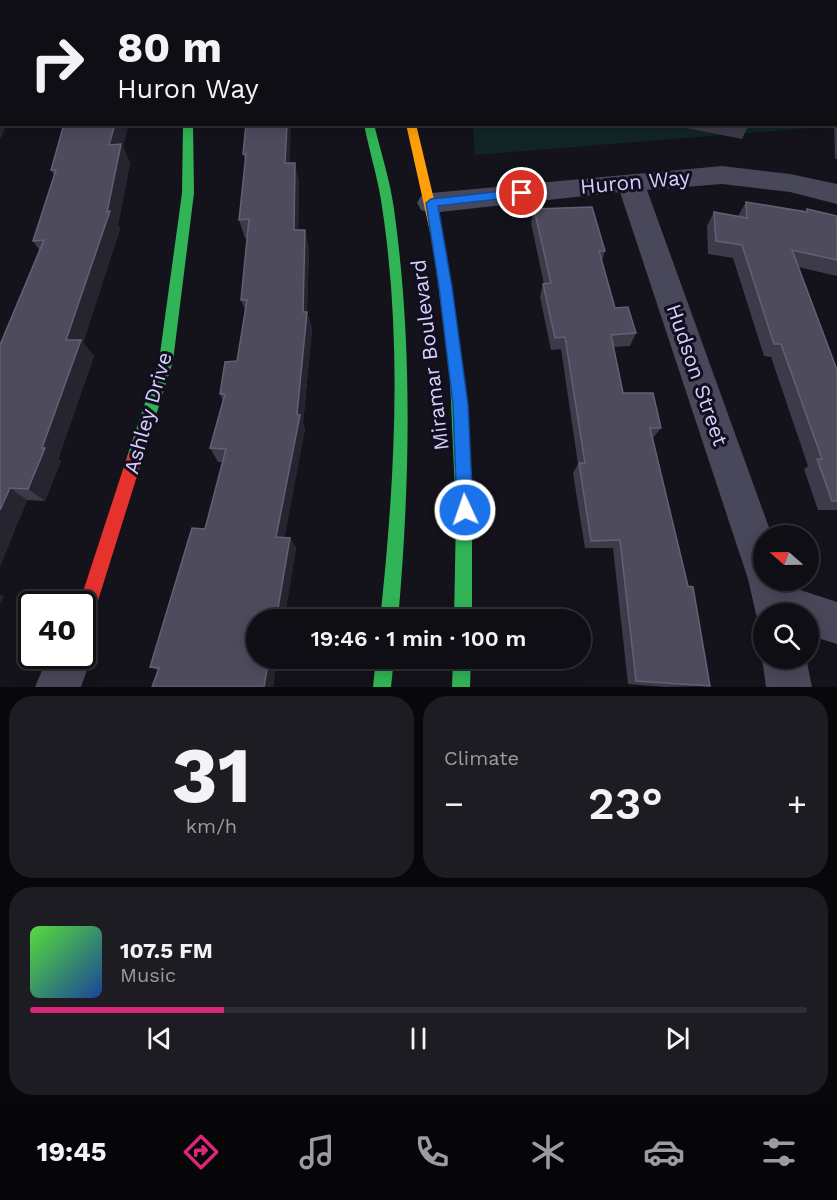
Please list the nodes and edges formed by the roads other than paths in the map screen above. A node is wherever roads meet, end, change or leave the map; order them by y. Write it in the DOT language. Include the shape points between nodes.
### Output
graph roads {
  1 [pos="188,126"];
  2 [pos="369,126"];
  3 [pos="412,126"];
  4 [pos="630,182"];
  5 [pos="837,194"];
  6 [pos="431,203"];
  7 [pos="92,591"];
  8 [pos="783,599"];
  9 [pos="390,609"];
  10 [pos="463,609"];
  11 [pos="837,623"];
  12 [pos="65,669"];
  13 [pos="384,669"];
  14 [pos="462,669"];
  15 [pos="786,669"];
  16 [pos="58,687"];
  17 [pos="382,687"];
  18 [pos="461,687"];
  19 [pos="789,687"];
  1 -- 7 [label="street, Ashley Drive" via="188,194 166,361"];
  2 -- 9 [label="street, Miramar Boulevard" via="388,207 399,378 398,537"];
  3 -- 6 [label="street, Miramar Boulevard"];
  4 -- 5 [label="street, Huron Way" via="722,175 790,183"];
  4 -- 6 [label="street, Huron Way"];
  4 -- 8 [label="street, Hudson Street"];
  6 -- 10 [label="street, Miramar Boulevard" via="461,405 466,531"];
  8 -- 11 [label="street"];
  12 -- 16 [label="street"];
  13 -- 17 [label="street"];
  14 -- 18 [label="street"];
  15 -- 19 [label="street"];
}
